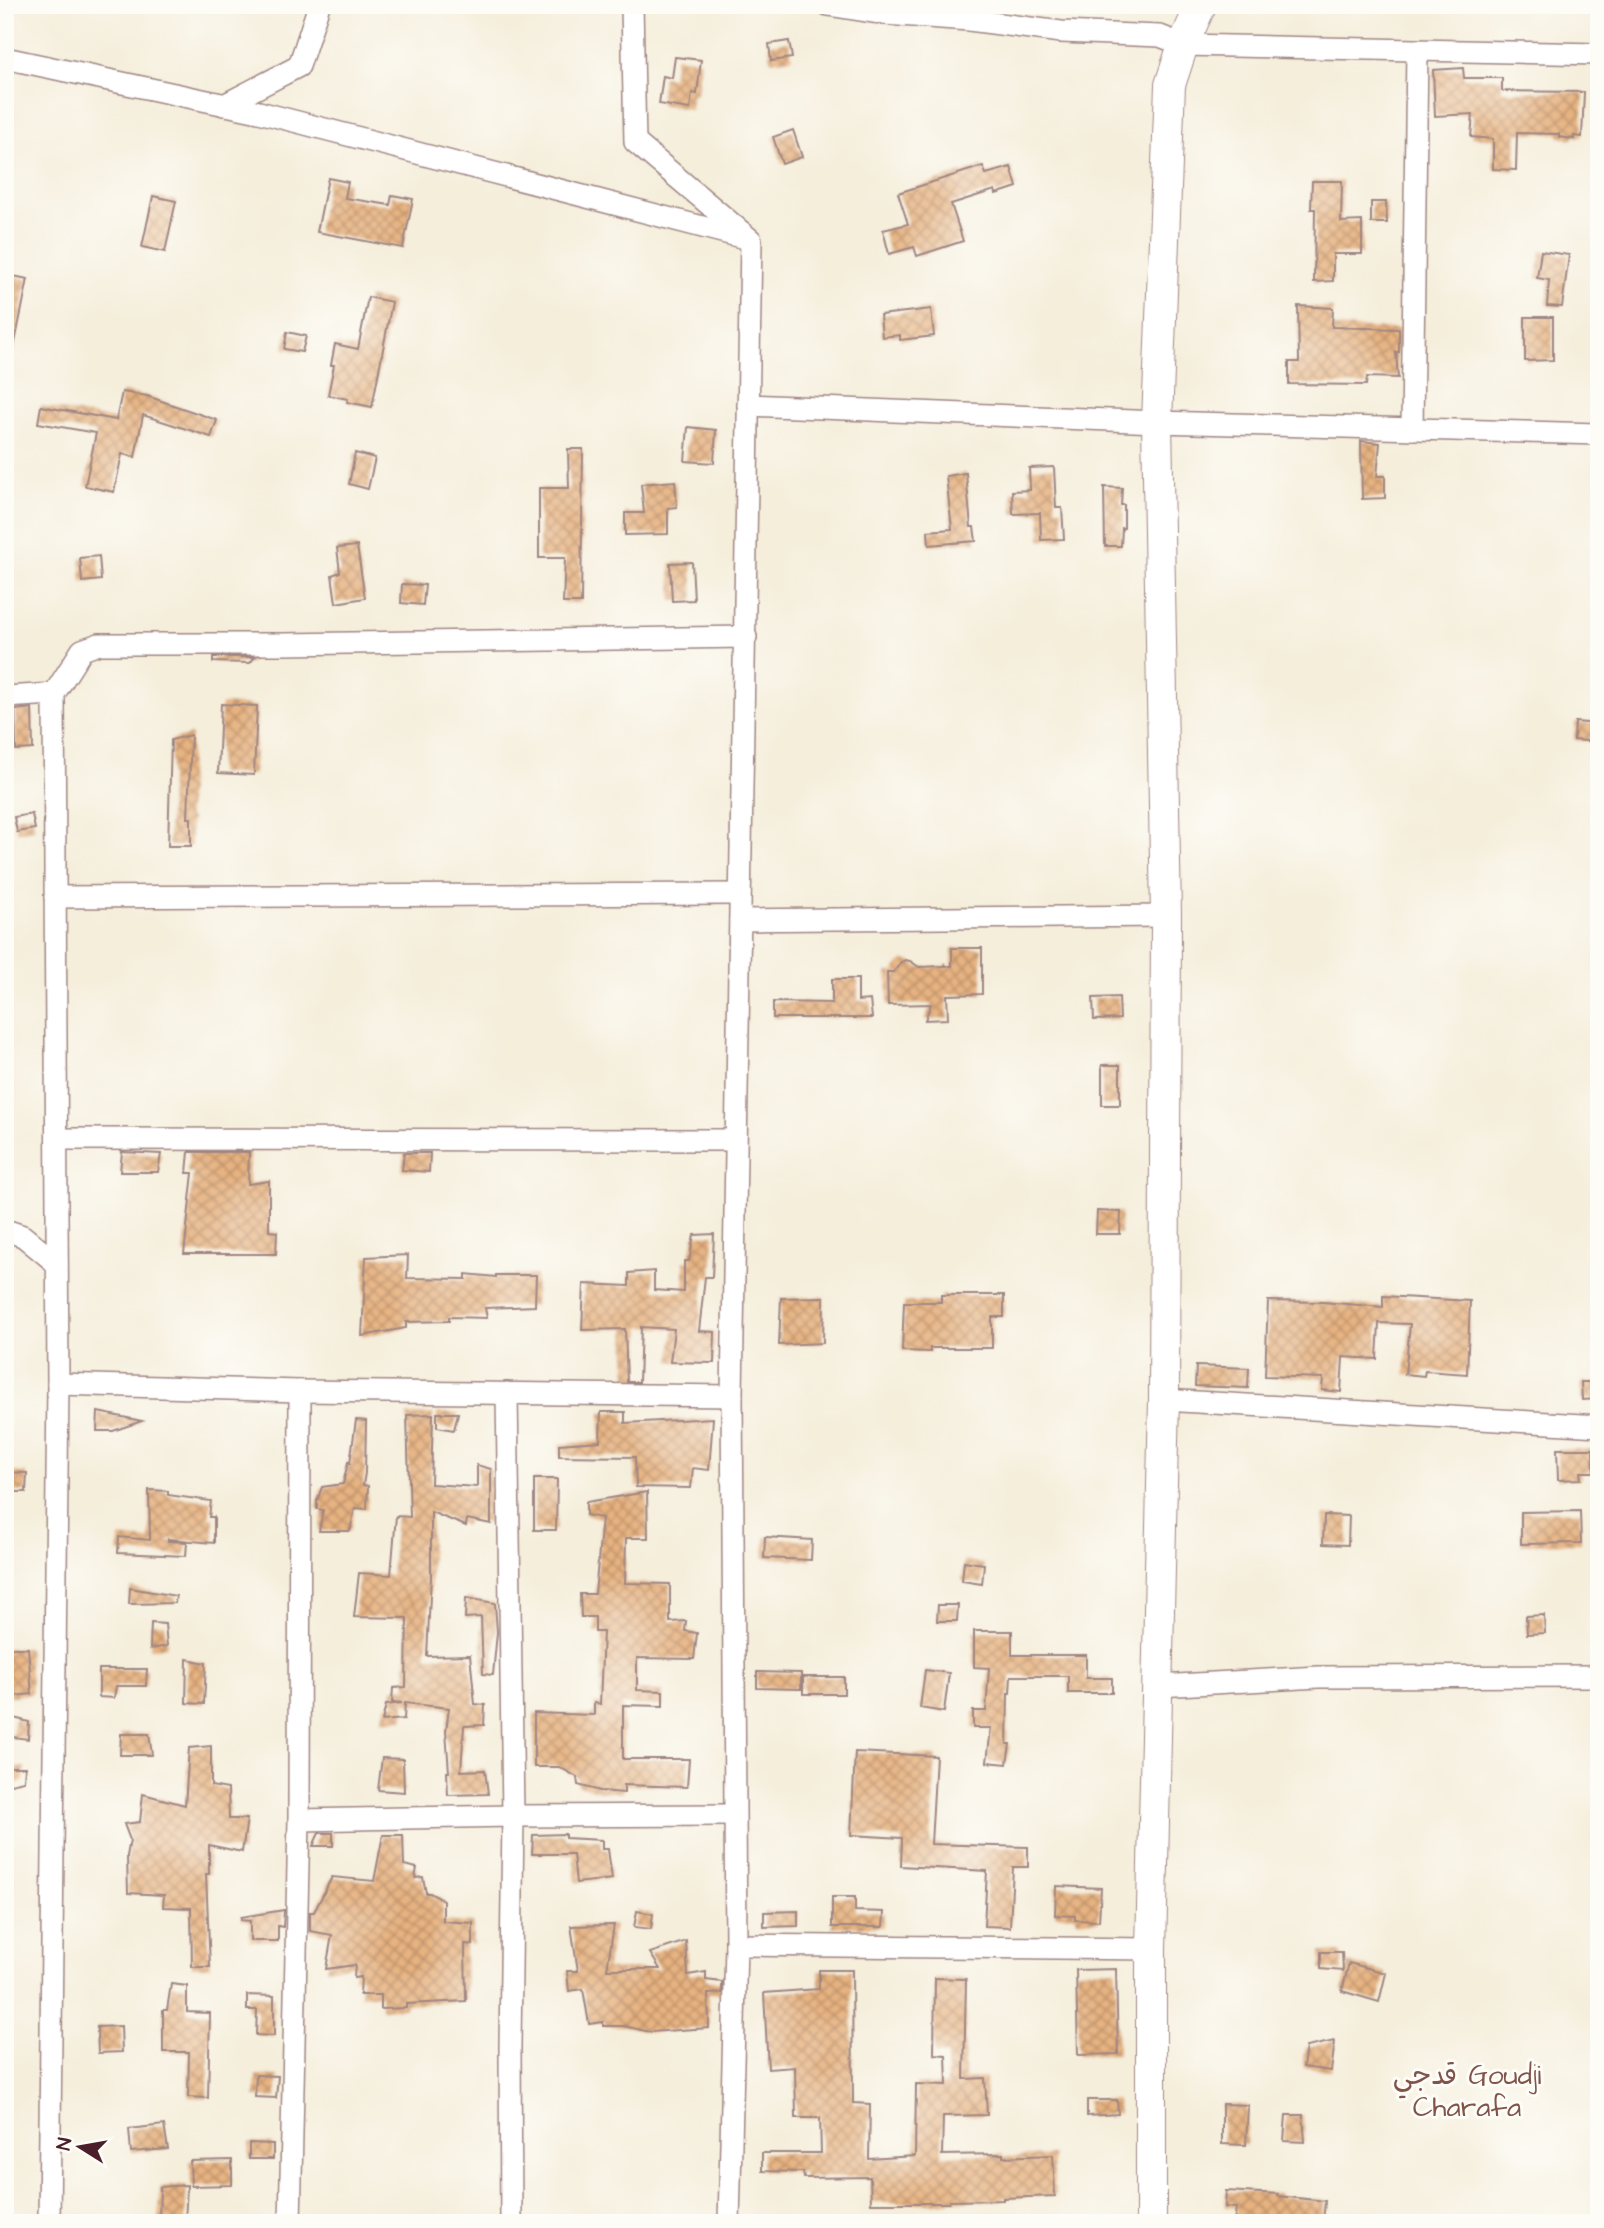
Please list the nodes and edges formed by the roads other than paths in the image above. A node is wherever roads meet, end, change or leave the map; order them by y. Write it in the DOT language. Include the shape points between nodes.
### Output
graph roads {
  1 [pos="319,5"];
  2 [pos="632,5"];
  3 [pos="828,5"];
  4 [pos="1201,5"];
  5 [pos="885,10"];
  6 [pos="1183,45"];
  7 [pos="1417,50"];
  8 [pos="1599,54"];
  9 [pos="5,58"];
  10 [pos="224,105"];
  11 [pos="751,240"];
  12 [pos="748,405"];
  13 [pos="1157,422"];
  14 [pos="1412,429"];
  15 [pos="1599,434"];
  16 [pos="746,637"];
  17 [pos="54,694"];
  18 [pos="5,697"];
  19 [pos="740,894"];
  20 [pos="55,897"];
  21 [pos="1166,916"];
  22 [pos="740,920"];
  23 [pos="57,1139"];
  24 [pos="736,1140"];
  25 [pos="5,1230"];
  26 [pos="57,1264"];
  27 [pos="58,1384"];
  28 [pos="300,1391"];
  29 [pos="507,1393"];
  30 [pos="732,1396"];
  31 [pos="1164,1400"];
  32 [pos="1599,1426"];
  33 [pos="1599,1676"];
  34 [pos="1159,1686"];
  35 [pos="734,1815"];
  36 [pos="513,1816"];
  37 [pos="299,1820"];
  38 [pos="736,1945"];
  39 [pos="1151,1949"];
  40 [pos="49,2223"];
  41 [pos="290,2223"];
  42 [pos="512,2223"];
  43 [pos="729,2223"];
  44 [pos="1151,2223"];
  1 -- 10 [label="street" via="299,66"];
  2 -- 11 [label="street" via="635,142"];
  3 -- 5 [label="street"];
  4 -- 6 [label="main road"];
  5 -- 6 [label="street" via="1061,32 1160,36"];
  6 -- 7 [label="street"];
  6 -- 13 [label="main road" via="1170,85"];
  7 -- 8 [label="street"];
  7 -- 14 [label="street"];
  9 -- 10 [label="street"];
  10 -- 11 [label="street"];
  11 -- 12 [label="street"];
  12 -- 13 [label="street"];
  12 -- 16 [label="street"];
  13 -- 14 [label="street"];
  13 -- 21 [label="main road"];
  14 -- 15 [label="street"];
  16 -- 17 [label="street" via="99,644 82,650"];
  16 -- 19 [label="street"];
  17 -- 18 [label="street"];
  17 -- 20 [label="street"];
  19 -- 20 [label="street"];
  19 -- 22 [label="street"];
  20 -- 23 [label="street"];
  21 -- 22 [label="street"];
  21 -- 31 [label="main road"];
  22 -- 24 [label="street"];
  23 -- 24 [label="street"];
  23 -- 26 [label="street"];
  24 -- 30 [label="street"];
  25 -- 26 [label="street" via="23,1236"];
  26 -- 27 [label="street"];
  27 -- 28 [label="street"];
  27 -- 40 [label="street"];
  28 -- 29 [label="street"];
  28 -- 37 [label="street"];
  29 -- 30 [label="street"];
  29 -- 36 [label="street"];
  30 -- 35 [label="street"];
  31 -- 32 [label="street"];
  31 -- 34 [label="main road"];
  33 -- 34 [label="street" via="1319,1676"];
  34 -- 39 [label="main road"];
  35 -- 36 [label="street"];
  35 -- 38 [label="street"];
  36 -- 37 [label="street"];
  36 -- 42 [label="street"];
  37 -- 41 [label="street"];
  38 -- 39 [label="street"];
  38 -- 43 [label="street"];
  39 -- 44 [label="main road"];
}
